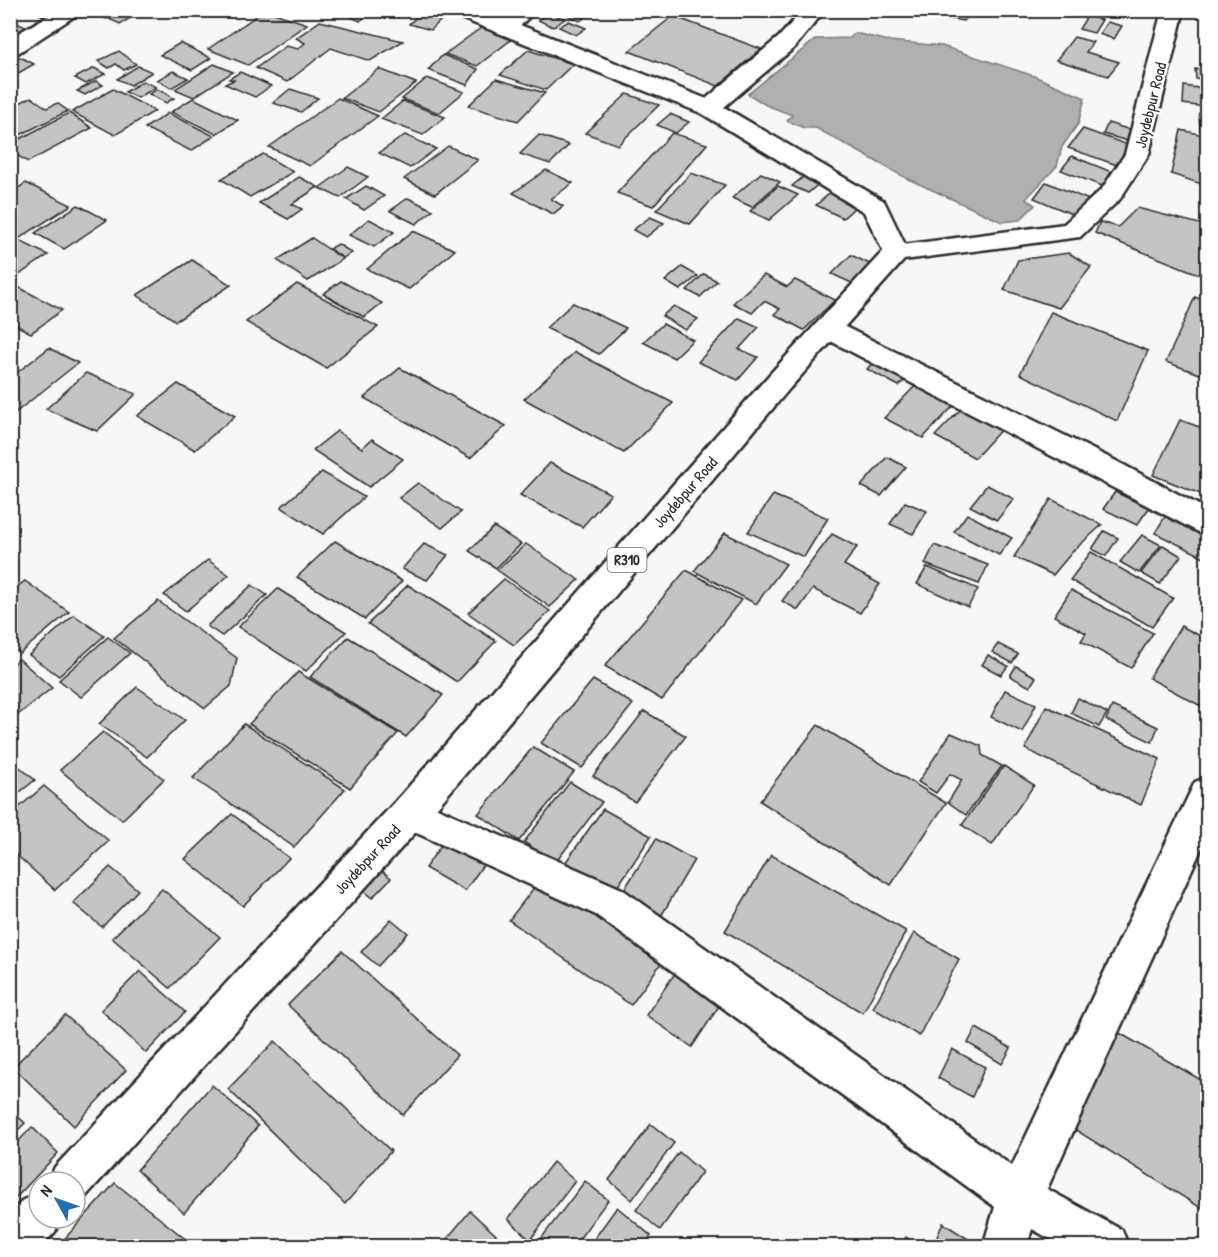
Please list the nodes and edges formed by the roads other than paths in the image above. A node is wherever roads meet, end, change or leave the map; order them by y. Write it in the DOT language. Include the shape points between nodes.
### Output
graph roads {
  1 [pos="74,10"];
  2 [pos="461,10"];
  3 [pos="526,10"];
  4 [pos="815,10"];
  5 [pos="1173,10"];
  6 [pos="506,27"];
  7 [pos="10,48"];
  8 [pos="709,108"];
  9 [pos="896,254"];
  10 [pos="829,328"];
  11 [pos="1208,525"];
  12 [pos="1208,793"];
  13 [pos="410,812"];
  14 [pos="81,1170"];
  15 [pos="1020,1198"];
  16 [pos="27,1229"];
  17 [pos="11,1246"];
  18 [pos="1005,1246"];
  19 [pos="1106,1246"];
  1 -- 7 [label="street"];
  2 -- 6 [label="street"];
  3 -- 6 [label="street"];
  4 -- 8 [label="street" via="787,42"];
  5 -- 9 [label="street, Joydebpur Road" via="1137,154 1111,194 1071,231"];
  6 -- 8 [label="street"];
  8 -- 9 [label="street" via="875,207"];
  9 -- 10 [label="street, Joydebpur Road / R310"];
  10 -- 11 [label="street"];
  10 -- 13 [label="street, Joydebpur Road / R310"];
  12 -- 15 [label="street"];
  13 -- 14 [label="street, Joydebpur Road / R310"];
  13 -- 15 [label="street" via="609,902"];
  15 -- 18 [label="street"];
  15 -- 19 [label="street"];
  16 -- 17 [label="street"];
}
